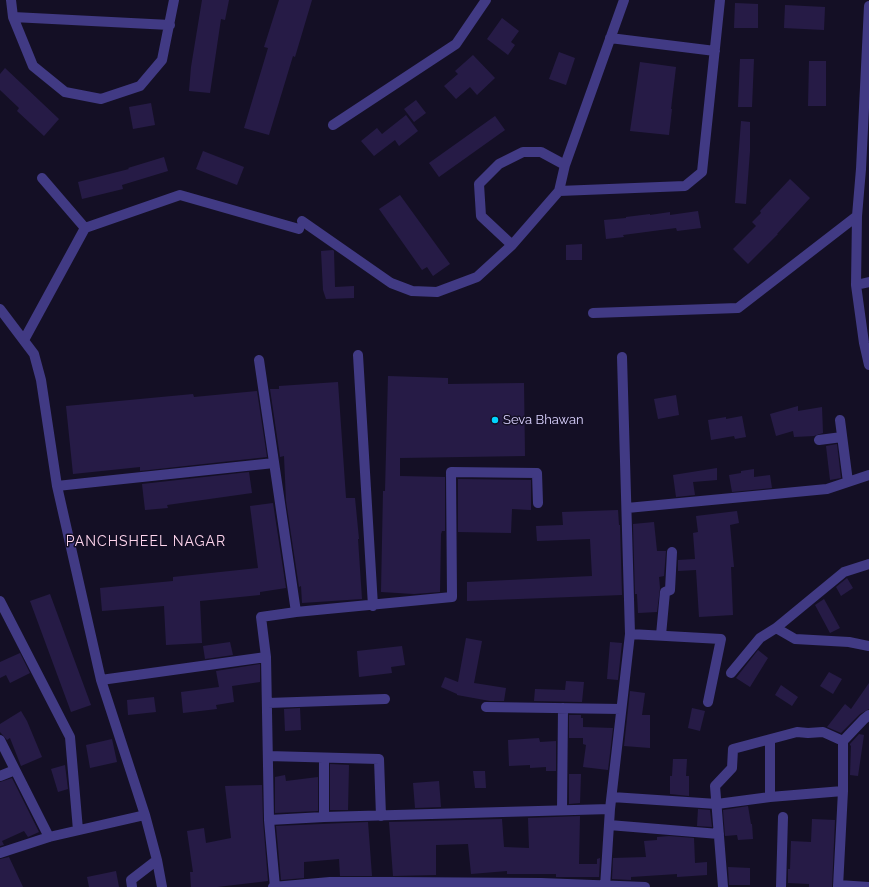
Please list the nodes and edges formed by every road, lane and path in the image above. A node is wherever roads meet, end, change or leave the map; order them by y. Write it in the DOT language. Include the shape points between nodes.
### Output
graph roads {
  1 [pos="11,0"];
  2 [pos="174,0"];
  3 [pos="486,0"];
  4 [pos="624,0"];
  5 [pos="720,0"];
  6 [pos="869,6"];
  7 [pos="13,17"];
  8 [pos="170,25"];
  9 [pos="868,25"];
  10 [pos="610,38"];
  11 [pos="715,51"];
  12 [pos="333,125"];
  13 [pos="565,164"];
  14 [pos="865,168"];
  15 [pos="42,178"];
  16 [pos="559,191"];
  17 [pos="857,216"];
  18 [pos="85,228"];
  19 [pos="512,245"];
  20 [pos="869,282"];
  21 [pos="856,285"];
  22 [pos="0,309"];
  23 [pos="593,313"];
  24 [pos="24,340"];
  25 [pos="358,355"];
  26 [pos="622,357"];
  27 [pos="259,360"];
  28 [pos="869,365"];
  29 [pos="840,420"];
  30 [pos="842,437"];
  31 [pos="819,440"];
  32 [pos="274,463"];
  33 [pos="869,475"];
  34 [pos="848,482"];
  35 [pos="57,486"];
  36 [pos="538,503"];
  37 [pos="627,508"];
  38 [pos="672,552"];
  39 [pos="869,564"];
  40 [pos="0,601"];
  41 [pos="373,606"];
  42 [pos="296,612"];
  43 [pos="776,628"];
  44 [pos="630,634"];
  45 [pos="661,635"];
  46 [pos="869,646"];
  47 [pos="266,657"];
  48 [pos="731,673"];
  49 [pos="101,680"];
  50 [pos="385,699"];
  51 [pos="708,702"];
  52 [pos="268,703"];
  53 [pos="486,707"];
  54 [pos="563,708"];
  55 [pos="621,709"];
  56 [pos="869,716"];
  57 [pos="0,740"];
  58 [pos="770,740"];
  59 [pos="843,741"];
  60 [pos="268,756"];
  61 [pos="324,758"];
  62 [pos="15,770"];
  63 [pos="0,776"];
  64 [pos="843,791"];
  65 [pos="612,797"];
  66 [pos="770,797"];
  67 [pos="717,804"];
  68 [pos="610,809"];
  69 [pos="562,810"];
  70 [pos="146,814"];
  71 [pos="381,816"];
  72 [pos="324,817"];
  73 [pos="783,817"];
  74 [pos="269,820"];
  75 [pos="609,825"];
  76 [pos="78,830"];
  77 [pos="719,834"];
  78 [pos="49,837"];
  79 [pos="0,853"];
  80 [pos="157,860"];
  81 [pos="330,885"];
  82 [pos="390,885"];
  83 [pos="541,885"];
  84 [pos="605,886"];
  85 [pos="838,886"];
  86 [pos="132,887"];
  87 [pos="162,887"];
  88 [pos="274,887"];
  89 [pos="645,887"];
  90 [pos="723,887"];
  91 [pos="781,887"];
  92 [pos="869,887"];
  1 -- 7 [label="street"];
  2 -- 8 [label="street"];
  3 -- 12 [label="street" via="456,44"];
  4 -- 10 [label="street"];
  5 -- 11 [label="street"];
  6 -- 9 [label="street"];
  7 -- 8 [label="street"];
  7 -- 8 [label="street" via="34,66 65,92 101,99 140,86 162,60"];
  9 -- 14 [label="street"];
  10 -- 11 [label="street"];
  10 -- 13 [label="street"];
  11 -- 16 [label="street" via="702,172 685,186"];
  13 -- 16 [label="street"];
  13 -- 19 [label="street" via="541,152 523,152 499,164 479,184 481,216"];
  14 -- 17 [label="street"];
  15 -- 18 [label="street"];
  16 -- 19 [label="street"];
  17 -- 21 [label="street"];
  17 -- 23 [label="street" via="738,308"];
  18 -- 19 [label="street" via="180,195 301,225 391,283 412,291 437,292 477,277"];
  18 -- 24 [label="street"];
  20 -- 21 [label="street"];
  21 -- 28 [label="street"];
  22 -- 24 [label="street"];
  24 -- 35 [label="street" via="34,354 41,380"];
  25 -- 41 [label="street"];
  26 -- 37 [label="street"];
  27 -- 32 [label="street"];
  29 -- 30 [label="street"];
  30 -- 31 [label="street"];
  30 -- 34 [label="street"];
  32 -- 35 [label="street"];
  32 -- 42 [label="street"];
  33 -- 34 [label="street"];
  34 -- 37 [label="street" via="827,489"];
  35 -- 49 [label="street"];
  36 -- 41 [label="street" via="537,473 451,472 452,597"];
  37 -- 44 [label="street"];
  38 -- 45 [label="street" via="670,590 665,592"];
  39 -- 43 [label="street" via="844,572"];
  40 -- 76 [label="street" via="70,737"];
  41 -- 42 [label="street"];
  42 -- 47 [label="street" via="261,617"];
  43 -- 46 [label="street" via="795,639 849,642"];
  43 -- 48 [label="street" via="760,638"];
  44 -- 45 [label="street"];
  44 -- 55 [label="street"];
  45 -- 51 [label="street" via="721,639"];
  47 -- 49 [label="street"];
  47 -- 52 [label="street"];
  49 -- 70 [label="street"];
  50 -- 52 [label="street"];
  52 -- 60 [label="street"];
  53 -- 54 [label="street"];
  54 -- 55 [label="street"];
  54 -- 69 [label="street"];
  55 -- 65 [label="street"];
  56 -- 59 [label="street"];
  57 -- 62 [label="street"];
  58 -- 59 [label="street" via="797,732 823,732"];
  58 -- 66 [label="street"];
  58 -- 67 [label="street" via="733,749 732,768 715,786"];
  59 -- 64 [label="street"];
  60 -- 61 [label="street"];
  60 -- 74 [label="street"];
  61 -- 71 [label="street" via="379,759"];
  61 -- 72 [label="street"];
  62 -- 63 [label="street"];
  62 -- 78 [label="street"];
  64 -- 66 [label="street"];
  64 -- 85 [label="street"];
  65 -- 67 [label="street"];
  65 -- 68 [label="street"];
  66 -- 67 [label="street"];
  67 -- 77 [label="street"];
  68 -- 69 [label="street"];
  68 -- 75 [label="street"];
  69 -- 71 [label="street"];
  70 -- 76 [label="street"];
  70 -- 80 [label="street"];
  71 -- 72 [label="street"];
  72 -- 74 [label="street"];
  73 -- 91 [label="street"];
  74 -- 88 [label="street"];
  75 -- 77 [label="street"];
  75 -- 84 [label="street"];
  76 -- 78 [label="street"];
  77 -- 90 [label="street"];
  78 -- 79 [label="street"];
  80 -- 86 [label="street" via="131,880"];
  80 -- 87 [label="street"];
  81 -- 82 [label="street"];
  81 -- 88 [label="street"];
  82 -- 83 [label="street"];
  83 -- 84 [label="street"];
  84 -- 89 [label="street"];
  85 -- 92 [label="street"];
}
